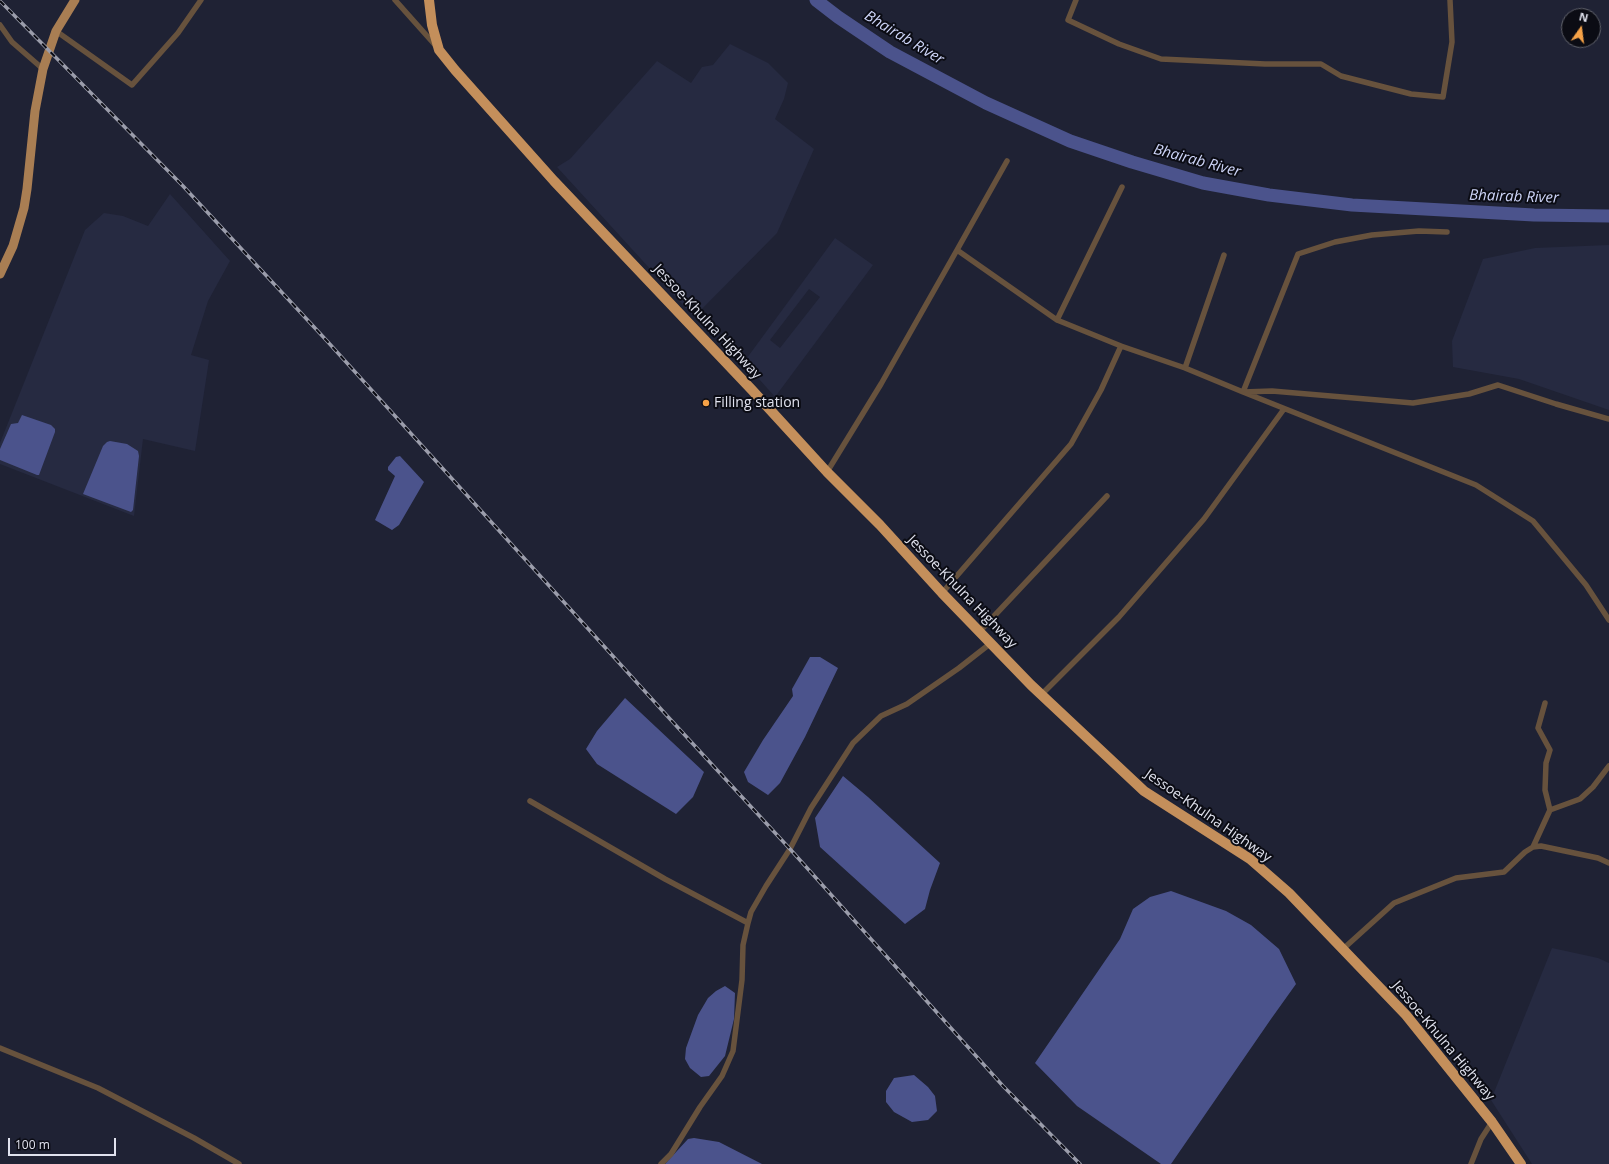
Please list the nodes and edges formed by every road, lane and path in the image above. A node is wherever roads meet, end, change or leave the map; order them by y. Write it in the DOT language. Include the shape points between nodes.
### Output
graph roads {
  1 [pos="75,0"];
  2 [pos="201,0"];
  3 [pos="395,0"];
  4 [pos="429,0"];
  5 [pos="1076,0"];
  6 [pos="1450,0"];
  7 [pos="0,26"];
  8 [pos="56,31"];
  9 [pos="439,50"];
  10 [pos="43,69"];
  11 [pos="1007,161"];
  12 [pos="1122,188"];
  13 [pos="1447,232"];
  14 [pos="957,250"];
  15 [pos="1224,255"];
  16 [pos="0,274"];
  17 [pos="1057,320"];
  18 [pos="1121,346"];
  19 [pos="1185,368"];
  20 [pos="1243,392"];
  21 [pos="1284,409"];
  22 [pos="1609,418"];
  23 [pos="827,472"];
  24 [pos="1107,496"];
  25 [pos="942,593"];
  26 [pos="1609,620"];
  27 [pos="980,631"];
  28 [pos="991,643"];
  29 [pos="1041,695"];
  30 [pos="1546,703"];
  31 [pos="1609,766"];
  32 [pos="530,801"];
  33 [pos="1550,810"];
  34 [pos="1533,847"];
  35 [pos="1609,863"];
  36 [pos="748,922"];
  37 [pos="1343,949"];
  38 [pos="0,1048"];
  39 [pos="1492,1122"];
  40 [pos="239,1164"];
  41 [pos="662,1164"];
  42 [pos="1472,1164"];
  43 [pos="1521,1164"];
  1 -- 8 [label="main road"];
  2 -- 8 [label="street" via="178,33 132,85"];
  3 -- 9 [label="street"];
  4 -- 9 [label="highway, Jessoe-Khulna Highway"];
  5 -- 6 [label="street" via="1068,20 1119,44 1161,59 1321,64 1341,76 1411,94 1443,97 1452,42"];
  7 -- 10 [label="street" via="12,42"];
  8 -- 10 [label="main road"];
  9 -- 23 [label="highway, Jessoe-Khulna Highway" via="554,181"];
  10 -- 16 [label="main road" via="35,111 24,208 13,246"];
  11 -- 14 [label="street"];
  12 -- 17 [label="street"];
  13 -- 20 [label="street" via="1419,231 1372,235 1335,242 1298,254"];
  14 -- 17 [label="street"];
  14 -- 23 [label="street" via="881,384"];
  15 -- 19 [label="street"];
  17 -- 18 [label="street"];
  18 -- 19 [label="street"];
  18 -- 25 [label="street" via="1101,390 1071,444"];
  19 -- 20 [label="street"];
  20 -- 21 [label="street"];
  20 -- 22 [label="street" via="1272,391 1413,402 1469,394 1498,384 1556,404"];
  21 -- 26 [label="street" via="1476,485 1533,521 1586,585"];
  21 -- 29 [label="street" via="1204,519 1119,617"];
  23 -- 25 [label="highway, Jessoe-Khulna Highway"];
  24 -- 27 [label="street"];
  25 -- 27 [label="highway, Jessoe-Khulna Highway"];
  27 -- 28 [label="highway, Jessoe-Khulna Highway"];
  28 -- 29 [label="highway, Jessoe-Khulna Highway"];
  28 -- 36 [label="street" via="907,704 882,716 853,744 811,808 790,849 751,912"];
  29 -- 37 [label="highway, Jessoe-Khulna Highway" via="1144,791 1250,859 1289,893"];
  30 -- 33 [label="street" via="1538,728 1550,750 1546,763 1545,790"];
  31 -- 33 [label="street" via="1593,787 1580,798"];
  32 -- 36 [label="street" via="665,879"];
  33 -- 34 [label="street"];
  34 -- 35 [label="street" via="1541,846 1598,858"];
  34 -- 37 [label="street" via="1504,872 1456,878 1394,903"];
  36 -- 41 [label="street" via="743,945 742,980 733,1050 722,1076"];
  37 -- 39 [label="highway, Jessoe-Khulna Highway" via="1406,1015"];
  38 -- 40 [label="street" via="98,1088"];
  39 -- 42 [label="street" via="1481,1139"];
  39 -- 43 [label="highway, Jessoe-Khulna Highway"];
}
